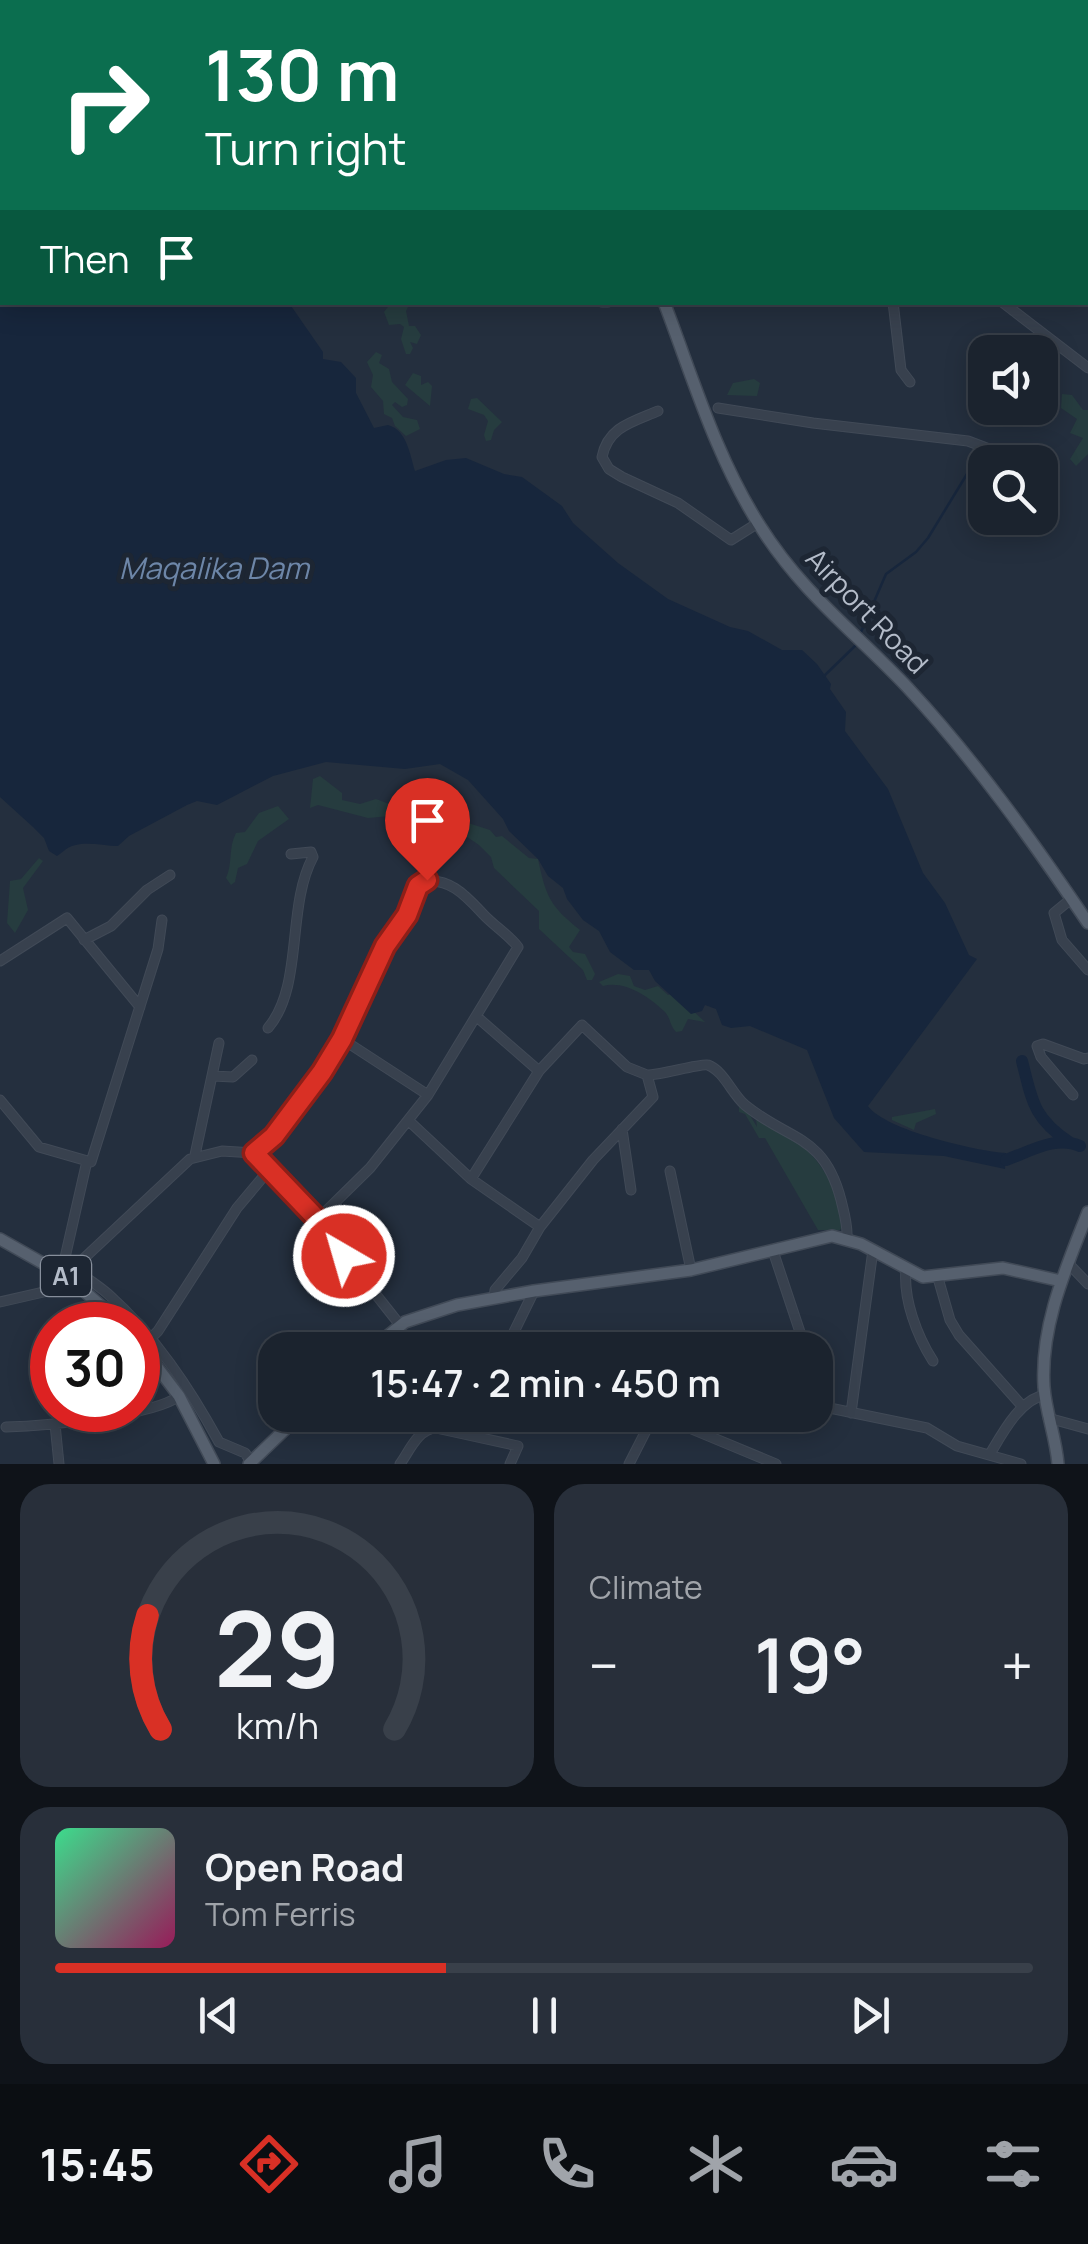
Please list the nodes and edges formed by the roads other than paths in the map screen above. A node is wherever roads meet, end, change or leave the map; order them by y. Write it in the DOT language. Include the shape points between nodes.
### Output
graph roads {
  1 [pos="665,305"];
  2 [pos="893,305"];
  3 [pos="1006,305"];
  4 [pos="1088,368"];
  5 [pos="910,382"];
  6 [pos="718,408"];
  7 [pos="658,411"];
  8 [pos="979,445"];
  9 [pos="758,523"];
  10 [pos="291,854"];
  11 [pos="170,875"];
  12 [pos="1071,900"];
  13 [pos="162,920"];
  14 [pos="1088,923"];
  15 [pos="84,940"];
  16 [pos="0,961"];
  17 [pos="1088,970"];
  18 [pos="140,1008"];
  19 [pos="476,1016"];
  20 [pos="268,1028"];
  21 [pos="342,1039"];
  22 [pos="219,1043"];
  23 [pos="1088,1058"];
  24 [pos="252,1060"];
  25 [pos="538,1072"];
  26 [pos="647,1075"];
  27 [pos="213,1076"];
  28 [pos="428,1095"];
  29 [pos="1073,1096"];
  30 [pos="0,1100"];
  31 [pos="409,1122"];
  32 [pos="622,1129"];
  33 [pos="254,1153"];
  34 [pos="194,1156"];
  35 [pos="86,1161"];
  36 [pos="268,1170"];
  37 [pos="670,1171"];
  38 [pos="471,1179"];
  39 [pos="631,1190"];
  40 [pos="1088,1212"];
  41 [pos="318,1220"];
  42 [pos="540,1226"];
  43 [pos="847,1239"];
  44 [pos="0,1240"];
  45 [pos="872,1250"];
  46 [pos="773,1251"];
  47 [pos="1068,1263"];
  48 [pos="906,1269"];
  49 [pos="691,1270"];
  50 [pos="71,1274"];
  51 [pos="1042,1275"];
  52 [pos="938,1278"];
  53 [pos="1061,1281"];
  54 [pos="1088,1284"];
  55 [pos="534,1290"];
  56 [pos="494,1297"];
  57 [pos="0,1302"];
  58 [pos="100,1302"];
  59 [pos="114,1302"];
  60 [pos="1055,1304"];
  61 [pos="400,1325"];
  62 [pos="160,1329"];
  63 [pos="392,1332"];
  64 [pos="514,1332"];
  65 [pos="800,1332"];
  66 [pos="160,1359"];
  67 [pos="932,1361"];
  68 [pos="160,1365"];
  69 [pos="180,1396"];
  70 [pos="1045,1396"];
  71 [pos="160,1406"];
  72 [pos="1023,1406"];
  73 [pos="833,1408"];
  74 [pos="851,1413"];
  75 [pos="1048,1418"];
  76 [pos="30,1426"];
  77 [pos="6,1427"];
  78 [pos="1088,1429"];
  79 [pos="56,1432"];
  80 [pos="283,1432"];
  81 [pos="647,1432"];
  82 [pos="698,1432"];
  83 [pos="990,1454"];
  84 [pos="59,1464"];
  85 [pos="214,1464"];
  86 [pos="252,1464"];
  87 [pos="400,1464"];
  88 [pos="510,1464"];
  89 [pos="629,1464"];
  90 [pos="776,1464"];
  91 [pos="1020,1464"];
  92 [pos="1058,1464"];
  1 -- 9 [label="main road, Airport Road" via="714,436"];
  2 -- 5 [label="street" via="901,370"];
  3 -- 4 [label="street"];
  6 -- 8 [label="street"];
  7 -- 9 [label="street" via="608,438 602,457 610,469 678,502 731,540"];
  9 -- 12 [label="main road, Airport Road" via="819,603 943,729"];
  10 -- 20 [label="street" via="313,854 298,902 284,1004"];
  11 -- 15 [label="street" via="111,926"];
  12 -- 14 [label="main road, Airport Road"];
  12 -- 17 [label="street" via="1054,914 1062,940"];
  13 -- 18 [label="street"];
  15 -- 16 [label="street" via="67,918"];
  15 -- 18 [label="street"];
  18 -- 35 [label="street" via="91,1162"];
  19 -- 21 [label="street" via="518,948 471,898 427,880 385,946"];
  19 -- 25 [label="street"];
  19 -- 28 [label="street"];
  21 -- 28 [label="street"];
  21 -- 33 [label="street" via="274,1136"];
  22 -- 27 [label="street"];
  23 -- 29 [label="street" via="1037,1046"];
  24 -- 27 [label="street" via="233,1076"];
  25 -- 26 [label="street" via="582,1025 627,1066"];
  25 -- 38 [label="street"];
  26 -- 32 [label="street" via="653,1097"];
  26 -- 43 [label="street" via="713,1067 742,1102 810,1145 834,1176"];
  27 -- 34 [label="street"];
  28 -- 31 [label="street"];
  30 -- 35 [label="street" via="39,1147"];
  31 -- 38 [label="street"];
  31 -- 41 [label="street"];
  32 -- 39 [label="street"];
  32 -- 42 [label="street"];
  33 -- 34 [label="street"];
  33 -- 36 [label="street"];
  34 -- 50 [label="street"];
  35 -- 50 [label="street" via="64,1262"];
  36 -- 41 [label="street"];
  36 -- 62 [label="street"];
  37 -- 49 [label="street"];
  38 -- 42 [label="street"];
  40 -- 47 [label="main road"];
  41 -- 61 [label="street"];
  42 -- 56 [label="street"];
  43 -- 45 [label="main road"];
  43 -- 46 [label="main road" via="821,1237"];
  44 -- 50 [label="main road, A1"];
  45 -- 48 [label="main road"];
  45 -- 74 [label="street"];
  46 -- 49 [label="main road"];
  46 -- 65 [label="street"];
  47 -- 51 [label="main road"];
  47 -- 53 [label="main road"];
  47 -- 54 [label="street"];
  48 -- 52 [label="main road"];
  48 -- 67 [label="street" via="913,1318"];
  49 -- 55 [label="main road"];
  50 -- 57 [label="street" via="61,1288"];
  50 -- 58 [label="main road, A1"];
  50 -- 59 [label="street"];
  51 -- 52 [label="main road" via="1003,1268"];
  51 -- 53 [label="main road"];
  51 -- 60 [label="main road"];
  52 -- 72 [label="street" via="965,1345"];
  53 -- 60 [label="main road"];
  55 -- 56 [label="main road"];
  55 -- 64 [label="street"];
  56 -- 61 [label="main road"];
  60 -- 70 [label="main road" via="1044,1350"];
  61 -- 63 [label="main road"];
  66 -- 86 [label="street" via="201,1406 218,1442 245,1453"];
  68 -- 69 [label="main road"];
  69 -- 71 [label="street"];
  69 -- 85 [label="main road"];
  70 -- 72 [label="street"];
  70 -- 75 [label="main road"];
  72 -- 83 [label="street"];
  73 -- 74 [label="street"];
  74 -- 83 [label="street" via="928,1428"];
  75 -- 78 [label="street"];
  75 -- 92 [label="main road"];
  76 -- 77 [label="street"];
  79 -- 84 [label="street"];
  80 -- 86 [label="main road"];
  81 -- 89 [label="street"];
  82 -- 90 [label="street"];
  83 -- 91 [label="street"];
  87 -- 88 [label="street" via="421,1434 436,1428 518,1446"];
}
